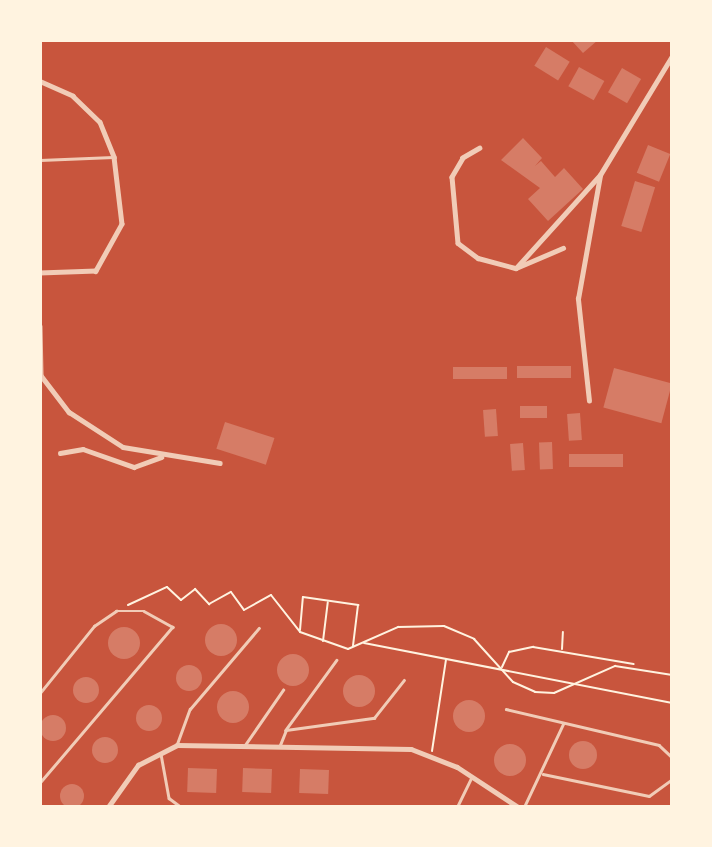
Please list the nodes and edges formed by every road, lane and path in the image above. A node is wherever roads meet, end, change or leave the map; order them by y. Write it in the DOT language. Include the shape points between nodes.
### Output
graph roads {
  1 [pos="326,40"];
  2 [pos="369,40"];
  3 [pos="362,41"];
  4 [pos="672,56"];
  5 [pos="40,81"];
  6 [pos="480,148"];
  7 [pos="114,157"];
  8 [pos="40,160"];
  9 [pos="600,175"];
  10 [pos="563,248"];
  11 [pos="516,268"];
  12 [pos="40,274"];
  13 [pos="40,326"];
  14 [pos="41,375"];
  15 [pos="589,401"];
  16 [pos="60,453"];
  17 [pos="162,457"];
  18 [pos="220,463"];
  19 [pos="328,601"];
  20 [pos="124,607"];
  21 [pos="259,628"];
  22 [pos="300,632"];
  23 [pos="563,632"];
  24 [pos="362,642"];
  25 [pos="322,643"];
  26 [pos="353,647"];
  27 [pos="562,649"];
  28 [pos="446,658"];
  29 [pos="337,660"];
  30 [pos="644,666"];
  31 [pos="502,668"];
  32 [pos="672,675"];
  33 [pos="404,680"];
  34 [pos="577,682"];
  35 [pos="283,690"];
  36 [pos="40,693"];
  37 [pos="672,703"];
  38 [pos="506,709"];
  39 [pos="563,723"];
  40 [pos="286,730"];
  41 [pos="177,745"];
  42 [pos="245,745"];
  43 [pos="280,745"];
  44 [pos="161,751"];
  45 [pos="432,755"];
  46 [pos="672,757"];
  47 [pos="543,774"];
  48 [pos="472,775"];
  49 [pos="672,779"];
  50 [pos="40,783"];
  51 [pos="516,806"];
  52 [pos="108,807"];
  53 [pos="181,807"];
  54 [pos="457,807"];
  55 [pos="524,807"];
  1 -- 3 [label="street"];
  2 -- 3 [label="street"];
  4 -- 9 [label="street"];
  5 -- 7 [label="street" via="73,96 100,122"];
  6 -- 11 [label="street" via="463,158 452,177 453,231 478,258"];
  7 -- 8 [label="lane"];
  7 -- 12 [label="street" via="122,224 115,242 96,271"];
  9 -- 11 [label="street"];
  9 -- 15 [label="street" via="578,299"];
  10 -- 11 [label="street"];
  13 -- 14 [label="street"];
  14 -- 17 [label="street" via="69,412 103,436"];
  16 -- 17 [label="street" via="83,449 134,467"];
  17 -- 18 [label="street"];
  19 -- 22 [label="path" via="303,597"];
  19 -- 25 [label="path"];
  19 -- 26 [label="path" via="358,605"];
  20 -- 22 [label="path" via="167,587 181,600 195,589 209,604 231,592 244,610 271,595"];
  20 -- 36 [label="lane" via="94,626"];
  20 -- 50 [label="lane" via="173,627"];
  21 -- 41 [label="lane" via="190,709"];
  22 -- 25 [label="path"];
  23 -- 27 [label="path"];
  24 -- 26 [label="path"];
  24 -- 28 [label="path"];
  24 -- 31 [label="path" via="398,626 444,626 474,639"];
  25 -- 26 [label="path"];
  27 -- 30 [label="path"];
  27 -- 31 [label="path" via="513,650"];
  28 -- 31 [label="path"];
  28 -- 45 [label="path"];
  29 -- 40 [label="lane"];
  30 -- 32 [label="path"];
  30 -- 34 [label="path" via="615,666"];
  31 -- 34 [label="path"];
  31 -- 34 [label="path" via="535,692"];
  33 -- 40 [label="lane" via="373,718"];
  34 -- 37 [label="path"];
  35 -- 42 [label="lane"];
  38 -- 39 [label="lane"];
  39 -- 46 [label="lane" via="659,745"];
  39 -- 47 [label="lane"];
  40 -- 43 [label="lane"];
  41 -- 42 [label="street"];
  41 -- 44 [label="street"];
  42 -- 43 [label="street"];
  43 -- 45 [label="street" via="388,746"];
  44 -- 52 [label="street" via="127,775"];
  44 -- 53 [label="lane" via="169,798"];
  45 -- 48 [label="street"];
  47 -- 49 [label="lane" via="649,796"];
  47 -- 55 [label="lane"];
  48 -- 51 [label="street"];
  48 -- 54 [label="lane"];
}
